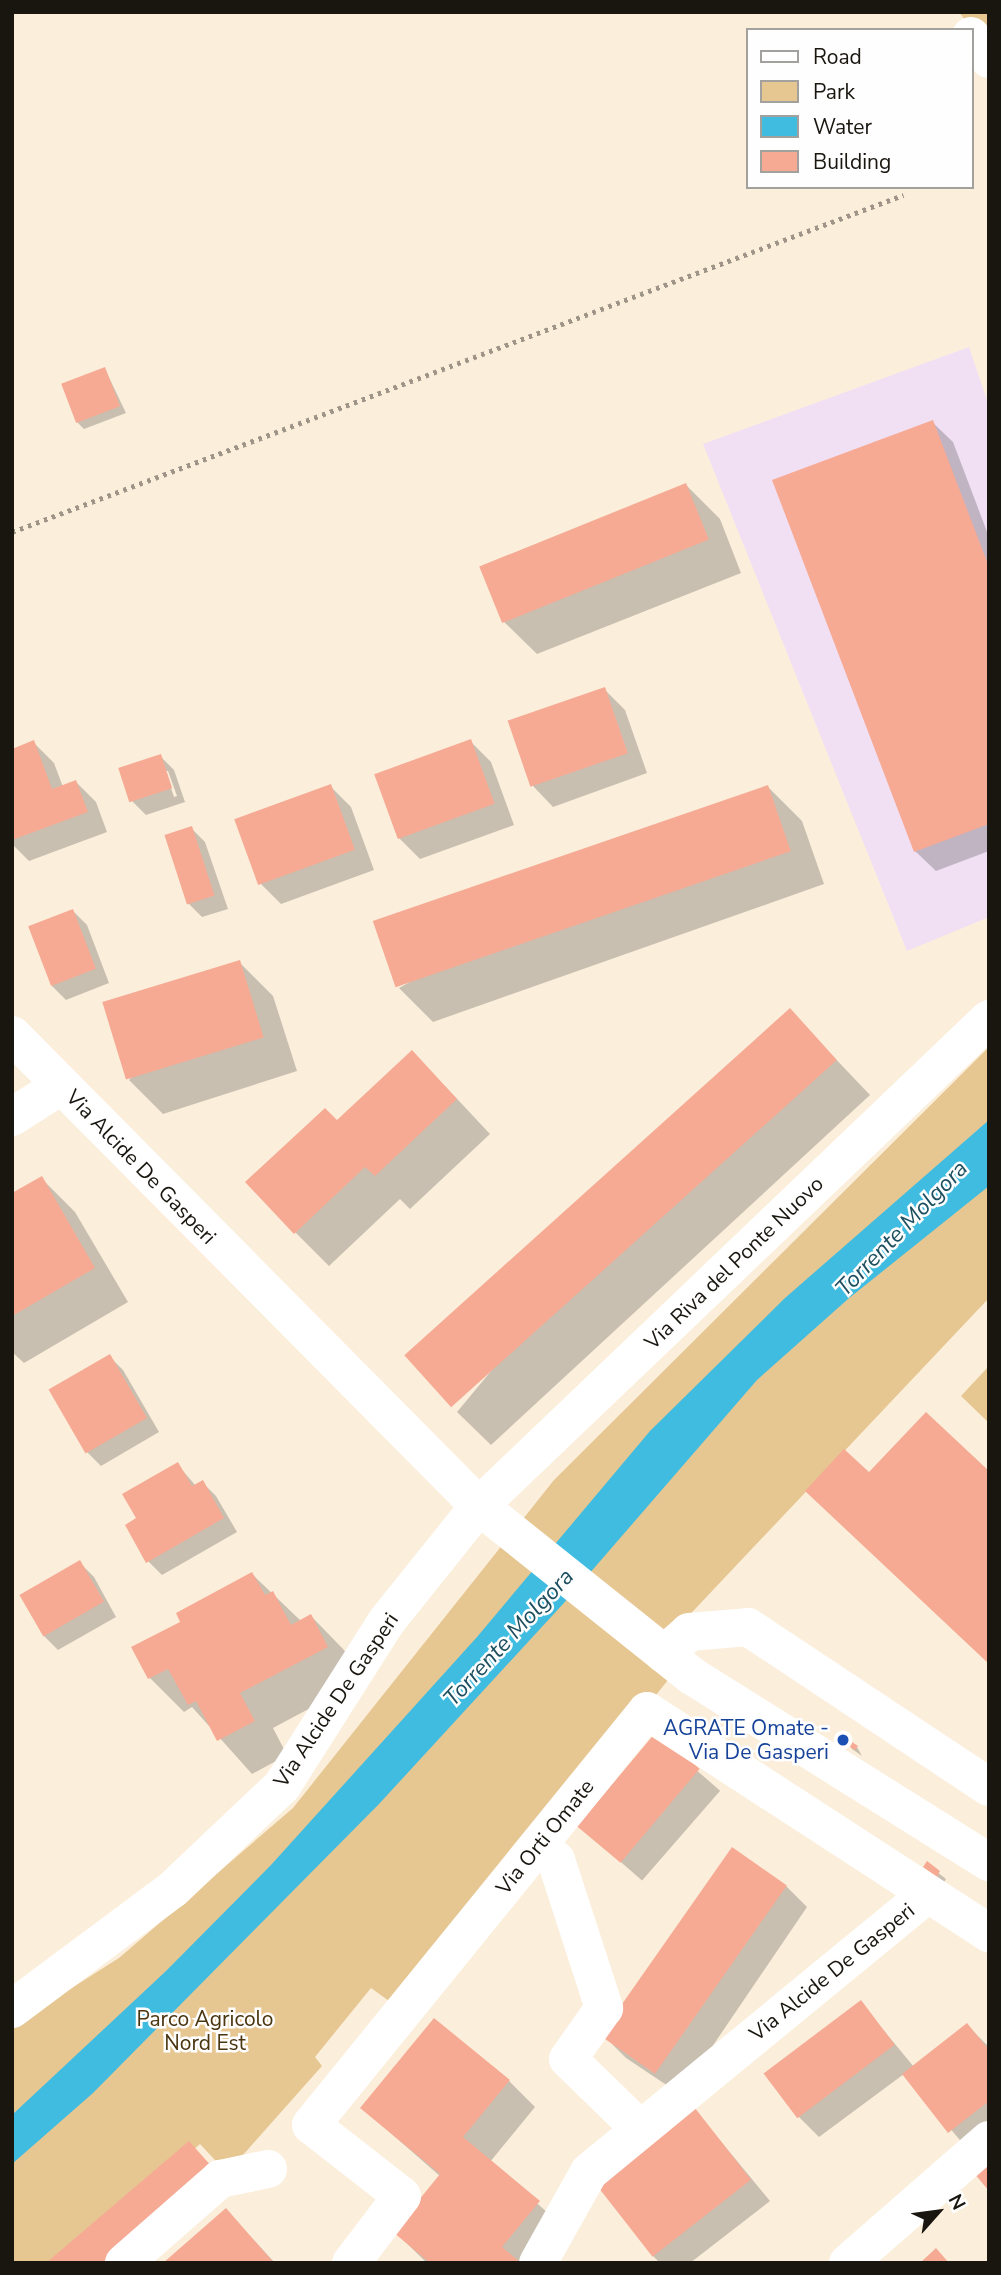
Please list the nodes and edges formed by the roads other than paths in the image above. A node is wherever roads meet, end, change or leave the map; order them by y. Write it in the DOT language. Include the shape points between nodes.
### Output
graph roads {
  1 [pos="953,12"];
  2 [pos="965,28"];
  3 [pos="973,39"];
  4 [pos="989,59"];
  5 [pos="989,1019"];
  6 [pos="12,1035"];
  7 [pos="62,1085"];
  8 [pos="12,1116"];
  9 [pos="493,1517"];
  10 [pos="652,1645"];
  11 [pos="989,1787"];
  12 [pos="537,1846"];
  13 [pos="989,1862"];
  14 [pos="927,1894"];
  15 [pos="989,1933"];
  16 [pos="12,2009"];
  17 [pos="640,2129"];
  18 [pos="989,2140"];
  19 [pos="268,2169"];
  20 [pos="124,2263"];
  21 [pos="351,2263"];
  22 [pos="538,2263"];
  23 [pos="848,2263"];
  1 -- 2 [label="street"];
  3 -- 4 [label="street"];
  5 -- 9 [label="street, Via Riva del Ponte Nuovo"];
  6 -- 7 [label="street, Via Alcide De Gasperi"];
  7 -- 8 [label="street"];
  7 -- 9 [label="street, Via Alcide De Gasperi"];
  9 -- 10 [label="street, Via Alcide De Gasperi"];
  9 -- 16 [label="street, Via Alcide De Gasperi" via="386,1622 282,1786 173,1889"];
  10 -- 11 [label="street" via="689,1632 748,1627"];
  10 -- 13 [label="street, Via Alcide De Gasperi" via="778,1734"];
  12 -- 14 [label="street, Via Orti Omate" via="647,1711"];
  12 -- 17 [label="street" via="556,1860 604,2008 568,2059"];
  12 -- 21 [label="street, Via Orti Omate" via="311,2125 402,2196"];
  14 -- 15 [label="street, Via Orti Omate"];
  14 -- 17 [label="street, Via Alcide De Gasperi"];
  17 -- 22 [label="street, Via Alcide De Gasperi" via="589,2172"];
  18 -- 23 [label="street"];
  19 -- 20 [label="street" via="220,2179"];
}
